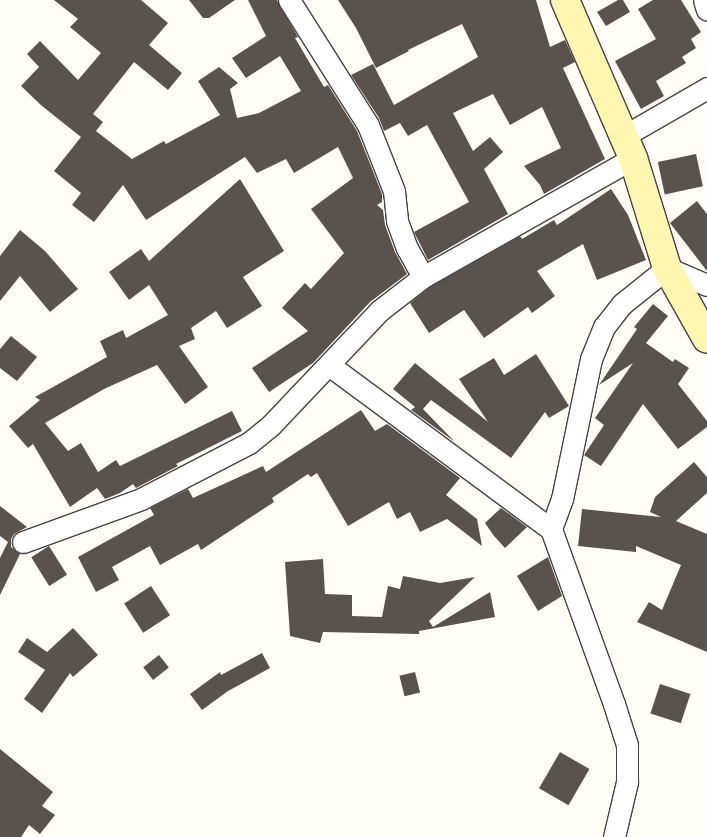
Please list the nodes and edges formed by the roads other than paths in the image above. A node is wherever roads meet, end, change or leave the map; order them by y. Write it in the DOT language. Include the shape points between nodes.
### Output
graph roads {
  1 [pos="289,0"];
  2 [pos="566,0"];
  3 [pos="704,0"];
  4 [pos="707,10"];
  5 [pos="707,88"];
  6 [pos="628,147"];
  7 [pos="667,268"];
  8 [pos="423,276"];
  9 [pos="707,285"];
  10 [pos="707,340"];
  11 [pos="329,365"];
  12 [pos="551,529"];
  13 [pos="23,542"];
  14 [pos="614,837"];
  1 -- 8 [label="street" via="368,125 394,191 397,221"];
  2 -- 6 [label="street"];
  3 -- 4 [label="street"];
  5 -- 6 [label="street"];
  6 -- 7 [label="street"];
  6 -- 8 [label="street"];
  7 -- 9 [label="street"];
  7 -- 10 [label="street"];
  7 -- 12 [label="street" via="622,304 604,327 592,359 562,499"];
  8 -- 11 [label="street" via="379,311"];
  11 -- 12 [label="street"];
  11 -- 13 [label="street" via="249,443 141,500"];
  12 -- 14 [label="street" via="627,745 627,782"];
}
